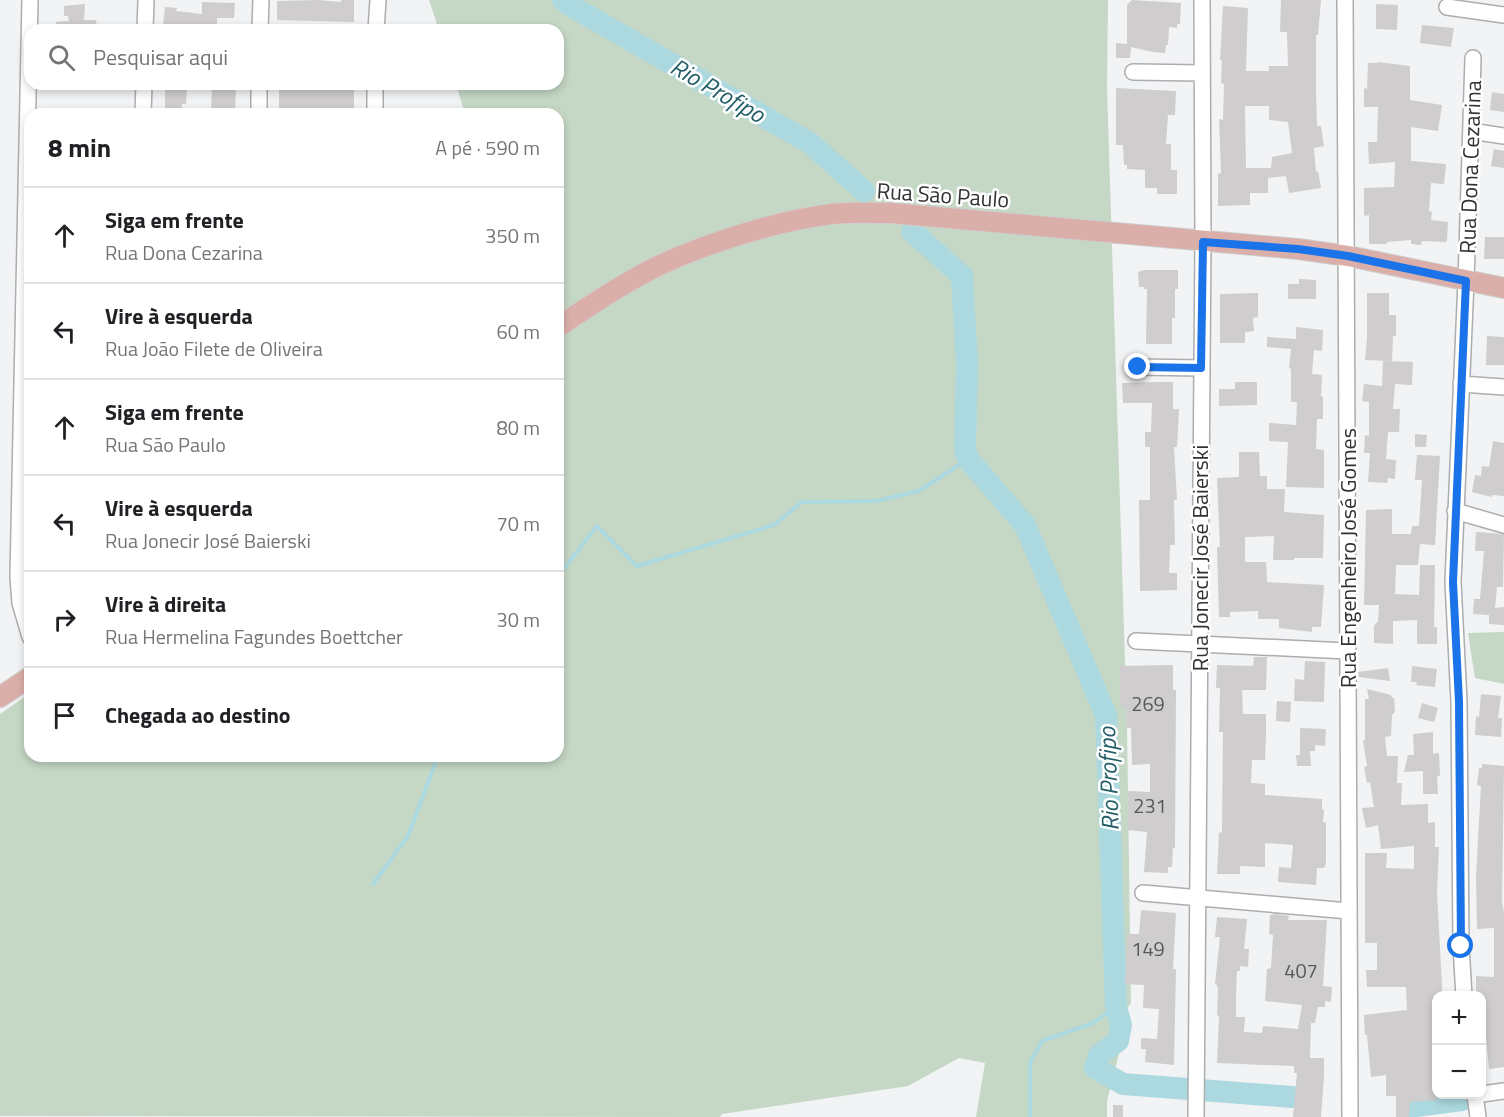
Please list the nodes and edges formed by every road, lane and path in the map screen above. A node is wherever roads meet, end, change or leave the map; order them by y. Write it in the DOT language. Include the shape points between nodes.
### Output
graph roads {
  1 [pos="30,0"];
  2 [pos="146,0"];
  3 [pos="261,0"];
  4 [pos="378,0"];
  5 [pos="1202,0"];
  6 [pos="1345,0"];
  7 [pos="1447,7"];
  8 [pos="1504,15"];
  9 [pos="30,24"];
  10 [pos="145,24"];
  11 [pos="260,24"];
  12 [pos="376,24"];
  13 [pos="1473,58"];
  14 [pos="1133,72"];
  15 [pos="1202,73"];
  16 [pos="29,90"];
  17 [pos="144,90"];
  18 [pos="259,90"];
  19 [pos="375,90"];
  20 [pos="29,108"];
  21 [pos="143,108"];
  22 [pos="259,108"];
  23 [pos="375,108"];
  24 [pos="1471,131"];
  25 [pos="1504,136"];
  26 [pos="1203,242"];
  27 [pos="1348,256"];
  28 [pos="1466,281"];
  29 [pos="1504,288"];
  30 [pos="564,323"];
  31 [pos="1138,367"];
  32 [pos="1201,368"];
  33 [pos="1461,384"];
  34 [pos="1504,387"];
  35 [pos="1455,511"];
  36 [pos="24,520"];
  37 [pos="1504,525"];
  38 [pos="24,617"];
  39 [pos="1136,642"];
  40 [pos="1199,643"];
  41 [pos="1347,651"];
  42 [pos="24,681"];
  43 [pos="0,697"];
  44 [pos="1143,893"];
  45 [pos="1198,898"];
  46 [pos="1349,911"];
  47 [pos="1464,991"];
  48 [pos="1504,1091"];
  49 [pos="1486,1093"];
  50 [pos="1476,1099"];
  51 [pos="1196,1114"];
  52 [pos="1350,1117"];
  53 [pos="1478,1117"];
  1 -- 9 [label="street"];
  2 -- 10 [label="street"];
  3 -- 11 [label="street"];
  4 -- 12 [label="street"];
  5 -- 15 [label="street, Rua Jonecir José Baierski"];
  6 -- 27 [label="street, Rua Engenheiro José Gomes"];
  7 -- 8 [label="street"];
  13 -- 24 [label="street, Rua Dona Cezarina"];
  14 -- 15 [label="street"];
  15 -- 26 [label="street, Rua Jonecir José Baierski"];
  16 -- 20 [label="street"];
  17 -- 21 [label="street"];
  18 -- 22 [label="street"];
  19 -- 23 [label="street"];
  24 -- 25 [label="street"];
  24 -- 28 [label="street, Rua Dona Cezarina"];
  26 -- 27 [label="main road, Rua São Paulo"];
  26 -- 30 [label="main road, Rua São Paulo" via="891,213 832,214 772,226 660,266"];
  26 -- 32 [label="street, Rua Jonecir José Baierski"];
  27 -- 28 [label="main road, Rua São Paulo"];
  27 -- 41 [label="street, Rua Engenheiro José Gomes"];
  28 -- 29 [label="main road, Rua São Paulo"];
  28 -- 33 [label="street, Rua Dona Cezarina"];
  31 -- 32 [label="street"];
  32 -- 40 [label="street, Rua Jonecir José Baierski"];
  33 -- 34 [label="street"];
  33 -- 35 [label="street, Rua Dona Cezarina"];
  35 -- 37 [label="street"];
  35 -- 47 [label="street, Rua Dona Cezarina"];
  36 -- 38 [label="street" via="18,577"];
  39 -- 40 [label="street"];
  40 -- 41 [label="street"];
  40 -- 45 [label="street, Rua Jonecir José Baierski"];
  41 -- 46 [label="street, Rua Engenheiro José Gomes"];
  42 -- 43 [label="main road"];
  44 -- 45 [label="street"];
  45 -- 46 [label="street"];
  45 -- 51 [label="street, Rua Jonecir José Baierski"];
  46 -- 52 [label="street, Rua Engenheiro José Gomes"];
  48 -- 49 [label="street"];
  50 -- 53 [label="street"];
}
